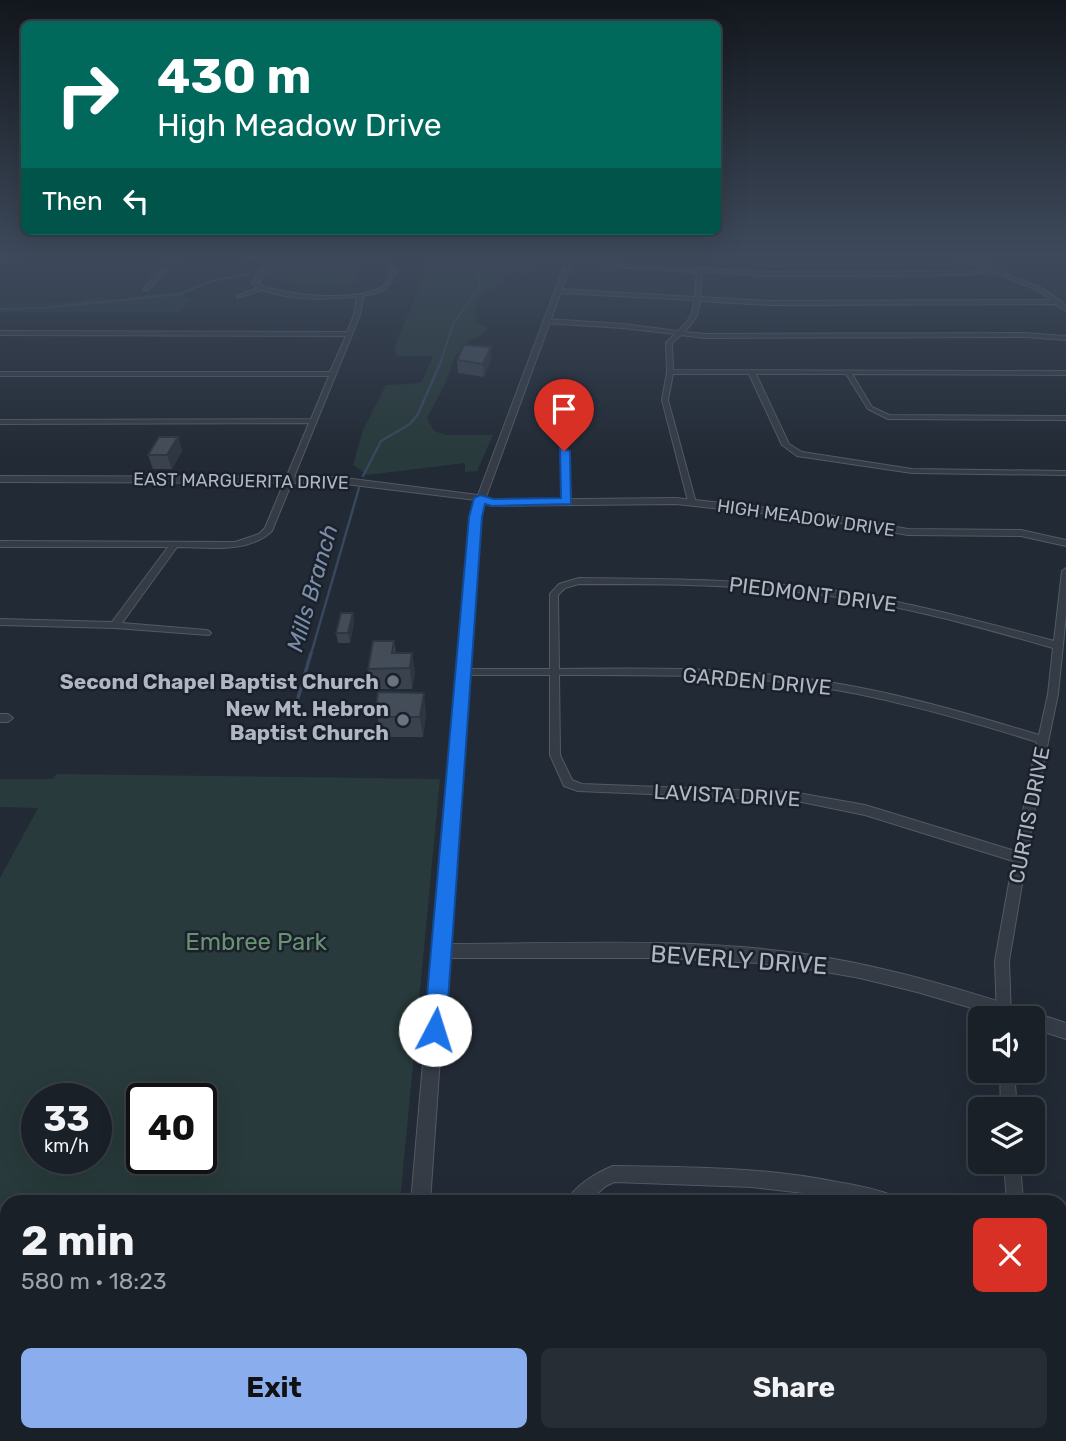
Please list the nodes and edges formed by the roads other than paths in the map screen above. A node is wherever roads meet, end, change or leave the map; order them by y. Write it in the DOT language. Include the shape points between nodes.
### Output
graph roads {
  1 [pos="353,323"];
  2 [pos="545,323"];
  3 [pos="571,323"];
  4 [pos="691,323"];
  5 [pos="0,333"];
  6 [pos="679,333"];
  7 [pos="348,334"];
  8 [pos="1066,338"];
  9 [pos="670,372"];
  10 [pos="752,373"];
  11 [pos="848,373"];
  12 [pos="1066,373"];
  13 [pos="0,374"];
  14 [pos="331,374"];
  15 [pos="1066,418"];
  16 [pos="312,421"];
  17 [pos="0,422"];
  18 [pos="564,451"];
  19 [pos="1066,473"];
  20 [pos="290,478"];
  21 [pos="0,479"];
  22 [pos="480,498"];
  23 [pos="545,501"];
  24 [pos="567,501"];
  25 [pos="692,503"];
  26 [pos="1066,543"];
  27 [pos="0,544"];
  28 [pos="175,544"];
  29 [pos="1066,571"];
  30 [pos="0,621"];
  31 [pos="115,625"];
  32 [pos="206,633"];
  33 [pos="1059,646"];
  34 [pos="463,673"];
  35 [pos="554,674"];
  36 [pos="1043,740"];
  37 [pos="1020,858"];
  38 [pos="442,951"];
  39 [pos="978,1006"];
  40 [pos="1004,1006"];
  41 [pos="1045,1024"];
  42 [pos="1066,1031"];
  43 [pos="1013,1174"];
  44 [pos="421,1195"];
  45 [pos="583,1195"];
  46 [pos="856,1195"];
  47 [pos="1014,1195"];
  1 -- 7 [label="street"];
  2 -- 22 [label="street"];
  3 -- 6 [label="street"];
  4 -- 6 [label="street"];
  5 -- 7 [label="street"];
  6 -- 8 [label="street"];
  6 -- 9 [label="street" via="669,344"];
  7 -- 14 [label="street"];
  9 -- 10 [label="street"];
  9 -- 25 [label="street" via="665,400"];
  10 -- 11 [label="street"];
  10 -- 19 [label="street" via="786,445 800,454 912,471"];
  11 -- 12 [label="street"];
  11 -- 15 [label="street" via="870,408 888,417"];
  13 -- 14 [label="street"];
  14 -- 16 [label="street"];
  16 -- 17 [label="street"];
  16 -- 20 [label="street"];
  18 -- 24 [label="street"];
  20 -- 21 [label="street, EAST MARGUERITA DRIVE"];
  20 -- 22 [label="street, EAST MARGUERITA DRIVE"];
  20 -- 28 [label="street" via="270,529 262,536 236,545"];
  22 -- 23 [label="street, HIGH MEADOW DRIVE" via="492,503"];
  22 -- 34 [label="street"];
  23 -- 24 [label="street, HIGH MEADOW DRIVE"];
  24 -- 25 [label="street, HIGH MEADOW DRIVE"];
  25 -- 26 [label="street, HIGH MEADOW DRIVE" via="908,532 1021,533"];
  27 -- 28 [label="street"];
  28 -- 31 [label="street"];
  29 -- 33 [label="street, CURTIS DRIVE"];
  30 -- 31 [label="street"];
  31 -- 32 [label="street"];
  33 -- 35 [label="street, PIEDMONT DRIVE" via="909,606 829,593 710,582 579,581 554,594"];
  33 -- 36 [label="street, CURTIS DRIVE"];
  34 -- 35 [label="street, GARDEN DRIVE"];
  34 -- 38 [label="street"];
  35 -- 36 [label="street, GARDEN DRIVE" via="680,673 800,681 936,707"];
  35 -- 37 [label="street, LAVISTA DRIVE" via="555,755 568,783 582,788 804,798 865,810"];
  36 -- 37 [label="street, CURTIS DRIVE"];
  37 -- 40 [label="street, CURTIS DRIVE" via="1002,961"];
  38 -- 39 [label="street, BEVERLY DRIVE" via="711,953 802,961 863,971"];
  38 -- 44 [label="street"];
  41 -- 42 [label="street, BEVERLY DRIVE"];
  43 -- 47 [label="street"];
  45 -- 46 [label="street" via="614,1174 793,1181"];
}
